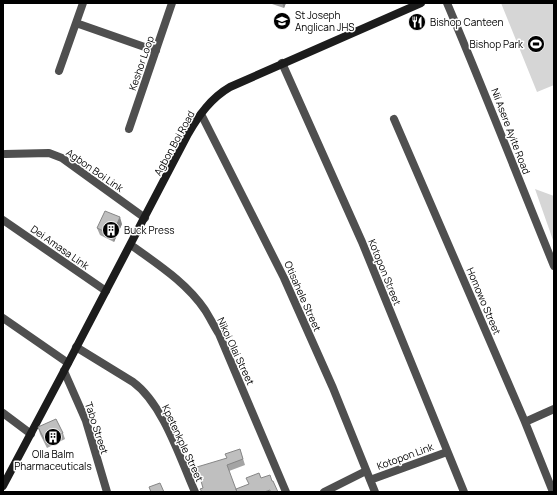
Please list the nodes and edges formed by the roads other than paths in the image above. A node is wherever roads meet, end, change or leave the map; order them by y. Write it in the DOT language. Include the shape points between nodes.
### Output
graph roads {
  1 [pos="83,3"];
  2 [pos="172,3"];
  3 [pos="421,3"];
  4 [pos="447,3"];
  5 [pos="76,24"];
  6 [pos="156,51"];
  7 [pos="282,63"];
  8 [pos="59,71"];
  9 [pos="201,114"];
  10 [pos="394,119"];
  11 [pos="129,129"];
  12 [pos="5,154"];
  13 [pos="145,218"];
  14 [pos="3,220"];
  15 [pos="130,245"];
  16 [pos="554,266"];
  17 [pos="106,291"];
  18 [pos="3,318"];
  19 [pos="76,347"];
  20 [pos="68,364"];
  21 [pos="554,409"];
  22 [pos="3,413"];
  23 [pos="525,422"];
  24 [pos="31,434"];
  25 [pos="447,452"];
  26 [pos="366,471"];
  27 [pos="370,480"];
  28 [pos="4,482"];
  29 [pos="107,492"];
  30 [pos="195,492"];
  31 [pos="286,492"];
  32 [pos="324,492"];
  33 [pos="375,492"];
  34 [pos="464,492"];
  35 [pos="553,492"];
  1 -- 5 [label="street"];
  2 -- 6 [label="street, Keshor Loop"];
  3 -- 7 [label="street, Agbon Boi Road"];
  4 -- 16 [label="street, Nii Asere Ayite Road"];
  5 -- 6 [label="street"];
  5 -- 8 [label="street"];
  6 -- 11 [label="street, Keshor Loop"];
  7 -- 9 [label="street, Agbon Boi Road" via="221,92"];
  7 -- 25 [label="street, Kotopon Street" via="362,242"];
  9 -- 13 [label="street, Agbon Boi Road"];
  9 -- 26 [label="street, Otisahele Street" via="284,278 333,388"];
  10 -- 23 [label="street, Homowo Street"];
  12 -- 13 [label="street, Agbon Boi Link" via="48,153 62,158"];
  13 -- 15 [label="street, Agbon Boi Road"];
  14 -- 17 [label="street, Dei Amasa Link"];
  15 -- 17 [label="street, Agbon Boi Road"];
  15 -- 31 [label="street, Nikoi Olai Street" via="172,275 205,311 219,334"];
  17 -- 19 [label="street, Agbon Boi Road"];
  18 -- 20 [label="street"];
  19 -- 20 [label="street, Agbon Boi Road"];
  19 -- 30 [label="street, Kpetenkple Street" via="142,388 167,427"];
  20 -- 24 [label="street, Agbon Boi Road"];
  20 -- 29 [label="street, Tabo Street"];
  21 -- 23 [label="street"];
  22 -- 24 [label="street"];
  23 -- 35 [label="street, Homowo Street"];
  24 -- 28 [label="street, Agbon Boi Road"];
  25 -- 27 [label="street, Kotopon Link"];
  25 -- 34 [label="street, Kotopon Street"];
  26 -- 27 [label="street, Otisahele Street"];
  26 -- 32 [label="street, Kotopon Link"];
  27 -- 33 [label="street, Otisahele Street"];
}
